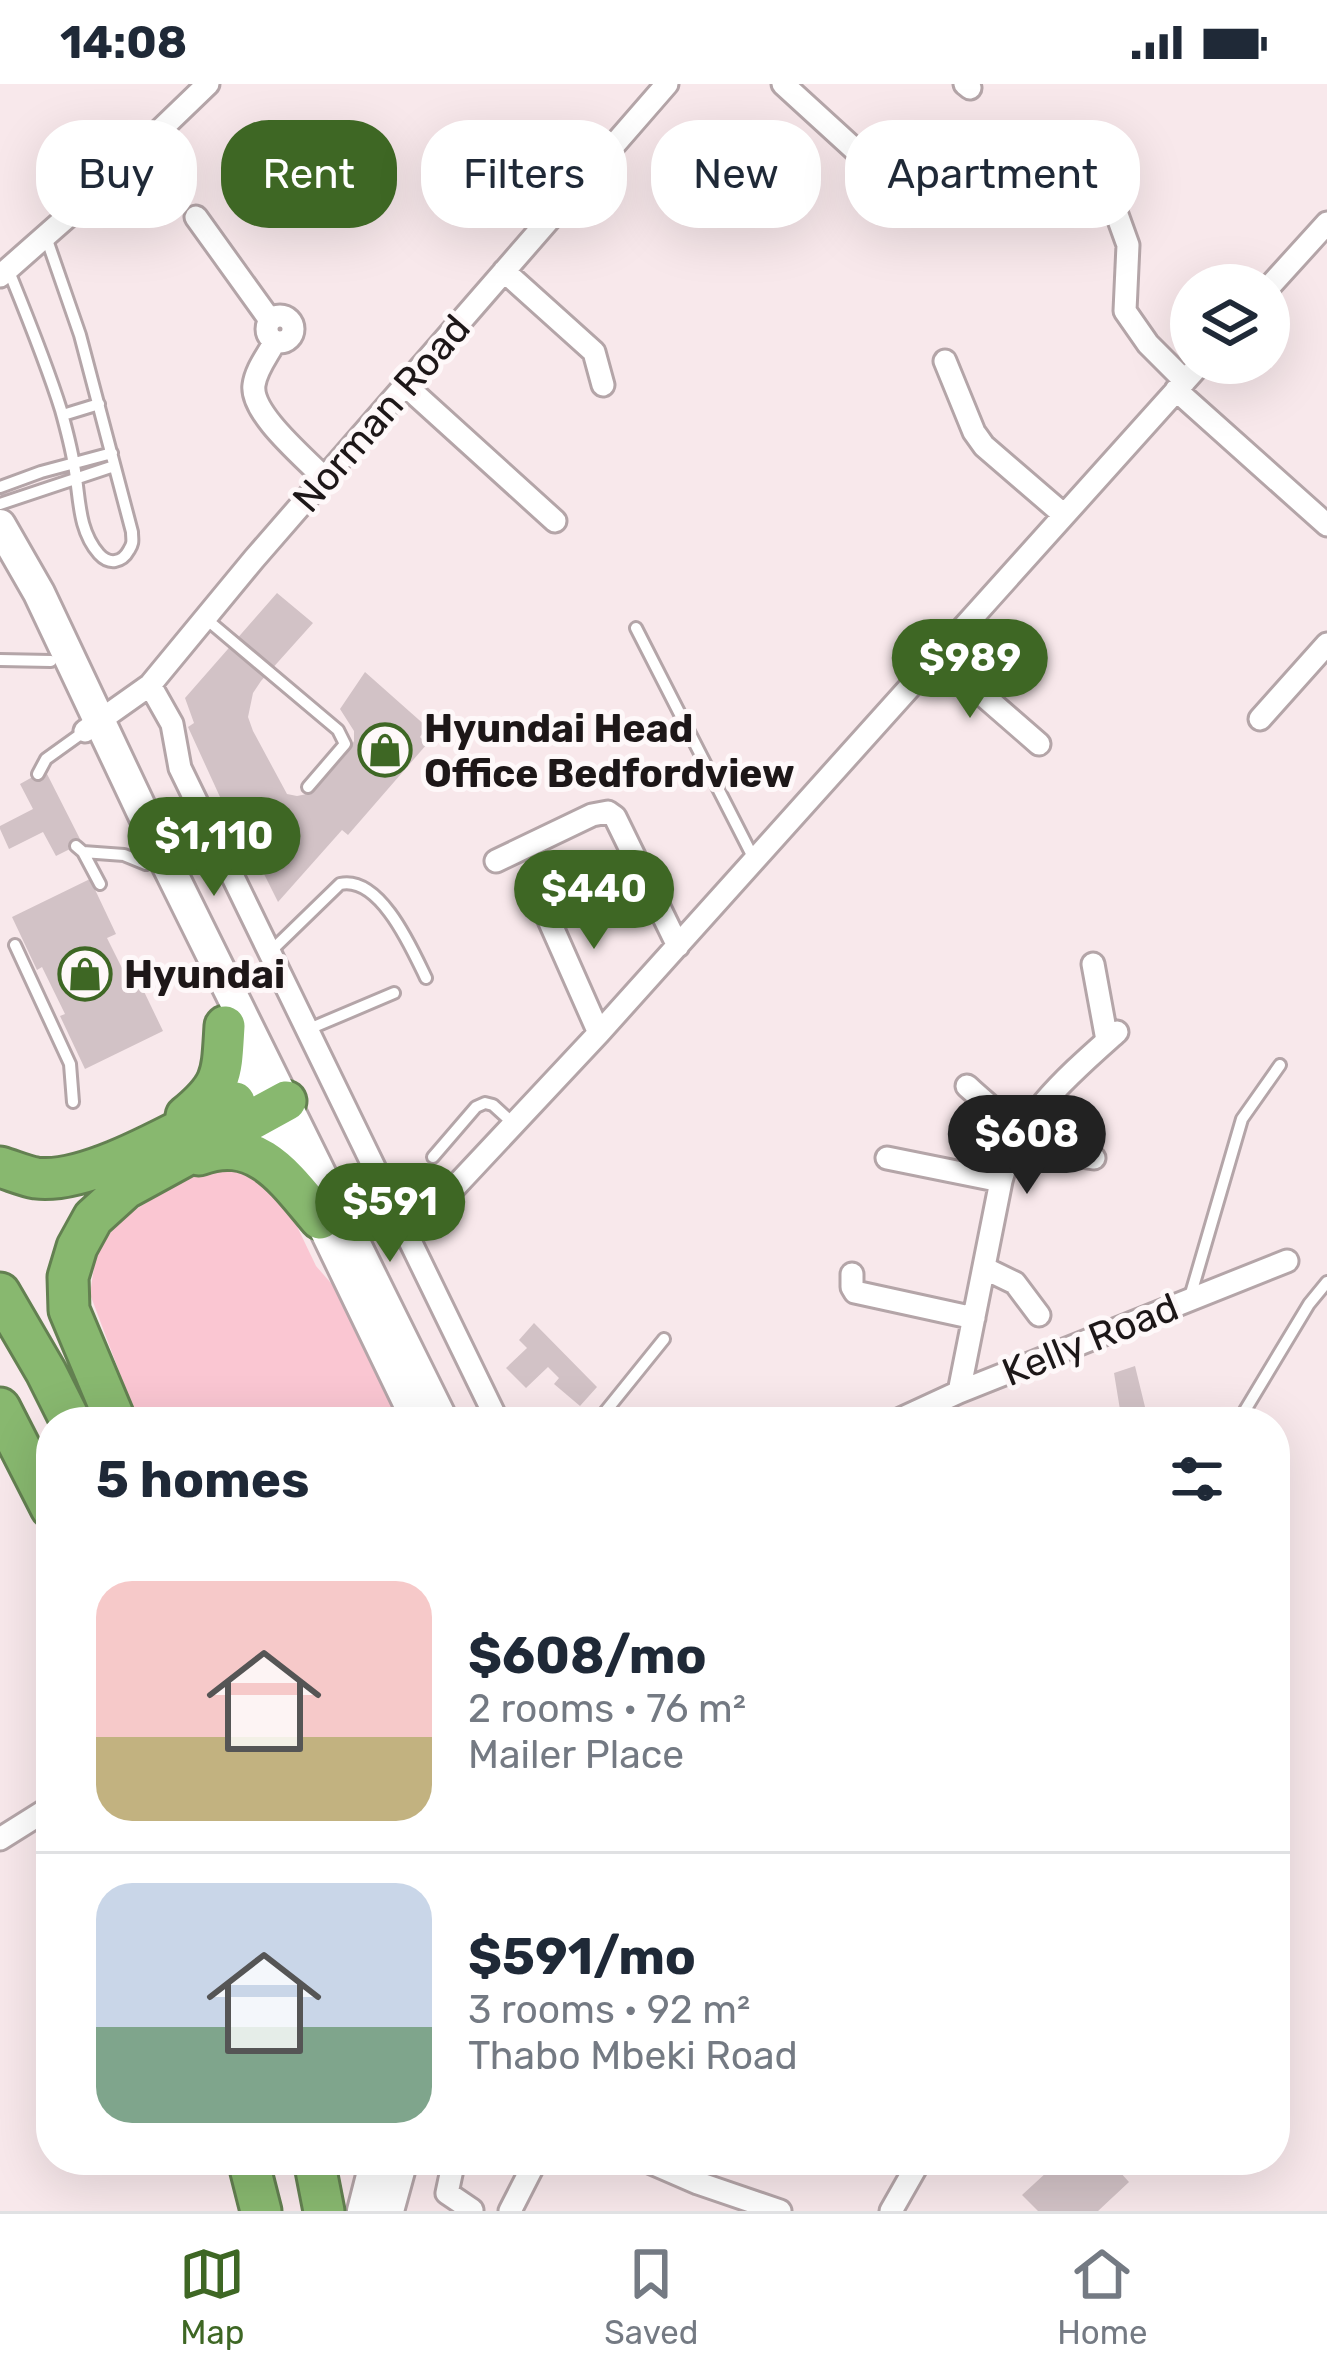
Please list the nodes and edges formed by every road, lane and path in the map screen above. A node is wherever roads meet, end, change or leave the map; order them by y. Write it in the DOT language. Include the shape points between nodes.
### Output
graph roads {
  1 [pos="667,84"];
  2 [pos="783,84"];
  3 [pos="198,87"];
  4 [pos="845,141"];
  5 [pos="197,218"];
  6 [pos="1327,223"];
  7 [pos="1122,228"];
  8 [pos="46,237"];
  9 [pos="1290,264"];
  10 [pos="504,271"];
  11 [pos="4,273"];
  12 [pos="945,361"];
  13 [pos="405,385"];
  14 [pos="603,385"];
  15 [pos="1181,386"];
  16 [pos="99,404"];
  17 [pos="62,415"];
  18 [pos="113,460"];
  19 [pos="74,464"];
  20 [pos="324,478"];
  21 [pos="76,479"];
  22 [pos="0,487"];
  23 [pos="0,504"];
  24 [pos="1064,515"];
  25 [pos="555,520"];
  26 [pos="0,525"];
  27 [pos="1327,525"];
  28 [pos="13,566"];
  29 [pos="205,618"];
  30 [pos="636,628"];
  31 [pos="1327,644"];
  32 [pos="938,656"];
  33 [pos="0,660"];
  34 [pos="51,661"];
  35 [pos="150,685"];
  36 [pos="1260,719"];
  37 [pos="93,726"];
  38 [pos="1039,744"];
  39 [pos="38,774"];
  40 [pos="308,787"];
  41 [pos="755,860"];
  42 [pos="496,861"];
  43 [pos="146,864"];
  44 [pos="100,884"];
  45 [pos="537,893"];
  46 [pos="15,945"];
  47 [pos="678,946"];
  48 [pos="272,951"];
  49 [pos="1093,964"];
  50 [pos="426,978"];
  51 [pos="394,994"];
  52 [pos="225,1026"];
  53 [pos="309,1029"];
  54 [pos="599,1033"];
  55 [pos="1280,1065"];
  56 [pos="968,1086"];
  57 [pos="271,1098"];
  58 [pos="73,1102"];
  59 [pos="515,1125"];
  60 [pos="1022,1133"];
  61 [pos="162,1153"];
  62 [pos="434,1156"];
  63 [pos="887,1158"];
  64 [pos="1094,1158"];
  65 [pos="0,1167"];
  66 [pos="1001,1180"];
  67 [pos="320,1219"];
  68 [pos="408,1237"];
  69 [pos="1287,1261"];
  70 [pos="984,1268"];
  71 [pos="853,1274"];
  72 [pos="1327,1282"];
  73 [pos="0,1293"];
  74 [pos="1189,1300"];
  75 [pos="1039,1315"];
  76 [pos="974,1318"];
  77 [pos="664,1339"];
  78 [pos="958,1392"];
  79 [pos="64,1407"];
  80 [pos="110,1407"];
  81 [pos="411,1407"];
  82 [pos="435,1407"];
  83 [pos="491,1407"];
  84 [pos="609,1407"];
  85 [pos="926,1407"];
  86 [pos="1247,1407"];
  87 [pos="0,1408"];
  88 [pos="36,1479"];
  89 [pos="36,1816"];
  90 [pos="0,1839"];
  91 [pos="235,2175"];
  92 [pos="252,2175"];
  93 [pos="317,2175"];
  94 [pos="372,2175"];
  95 [pos="398,2175"];
  96 [pos="451,2175"];
  97 [pos="528,2175"];
  98 [pos="680,2175"];
  99 [pos="911,2175"];
  100 [pos="472,2210"];
  101 [pos="242,2211"];
  102 [pos="261,2211"];
  103 [pos="324,2211"];
  104 [pos="363,2211"];
  105 [pos="388,2211"];
  106 [pos="510,2211"];
  107 [pos="780,2211"];
  108 [pos="891,2211"];
  1 -- 10 [label="street, Norman Road"];
  2 -- 4 [label="street"];
  3 -- 8 [label="street"];
  5 -- 20 [label="street" via="273,330 254,398"];
  6 -- 9 [label="street"];
  7 -- 15 [label="street" via="1125,311"];
  8 -- 11 [label="street"];
  8 -- 16 [label="lane"];
  10 -- 13 [label="street, Norman Road"];
  10 -- 14 [label="street" via="595,352"];
  11 -- 17 [label="lane"];
  12 -- 24 [label="street" via="983,446"];
  13 -- 20 [label="street, Norman Road"];
  13 -- 25 [label="street"];
  15 -- 24 [label="street"];
  15 -- 27 [label="street"];
  16 -- 17 [label="lane"];
  16 -- 18 [label="lane"];
  17 -- 19 [label="lane"];
  18 -- 19 [label="lane"];
  18 -- 21 [label="lane"];
  18 -- 21 [label="lane" via="133,540 119,561 106,560 89,537"];
  19 -- 21 [label="lane"];
  19 -- 22 [label="lane"];
  20 -- 29 [label="street, Norman Road"];
  21 -- 23 [label="lane"];
  24 -- 32 [label="street"];
  26 -- 28 [label="main road"];
  28 -- 34 [label="main road"];
  28 -- 37 [label="main road"];
  29 -- 35 [label="street, Norman Road"];
  29 -- 40 [label="lane" via="343,736 339,753"];
  30 -- 41 [label="lane"];
  31 -- 36 [label="street"];
  32 -- 38 [label="street"];
  32 -- 41 [label="street"];
  33 -- 34 [label="lane"];
  34 -- 37 [label="main road"];
  35 -- 37 [label="street, Norman Road"];
  35 -- 48 [label="street" via="172,724 181,769"];
  37 -- 39 [label="lane" via="46,759"];
  37 -- 43 [label="main road"];
  37 -- 57 [label="main road" via="175,880"];
  41 -- 47 [label="street"];
  42 -- 47 [label="street" via="608,812"];
  43 -- 44 [label="lane" via="80,849"];
  43 -- 52 [label="main road"];
  45 -- 54 [label="street"];
  46 -- 58 [label="lane" via="70,1064"];
  47 -- 54 [label="street"];
  48 -- 50 [label="lane" via="348,882 395,917"];
  48 -- 53 [label="street"];
  49 -- 60 [label="street" via="1112,1036"];
  51 -- 53 [label="lane"];
  52 -- 57 [label="main road"];
  52 -- 61 [label="highway" via="215,1088"];
  53 -- 68 [label="street"];
  54 -- 59 [label="street"];
  55 -- 74 [label="lane" via="1242,1119"];
  56 -- 60 [label="street"];
  57 -- 61 [label="highway"];
  57 -- 67 [label="main road"];
  57 -- 82 [label="main road"];
  59 -- 62 [label="lane" via="484,1102"];
  59 -- 68 [label="street"];
  60 -- 64 [label="street"];
  60 -- 66 [label="street"];
  61 -- 65 [label="highway" via="38,1178"];
  61 -- 67 [label="highway" via="239,1149 281,1172"];
  61 -- 80 [label="highway" via="93,1218 68,1277 69,1310"];
  63 -- 66 [label="street"];
  66 -- 70 [label="street"];
  67 -- 81 [label="main road"];
  68 -- 83 [label="street"];
  69 -- 74 [label="street, Kelly Road"];
  70 -- 75 [label="street" via="1016,1283"];
  70 -- 76 [label="street"];
  71 -- 76 [label="street" via="855,1292"];
  72 -- 86 [label="lane"];
  73 -- 79 [label="highway"];
  74 -- 78 [label="street, Kelly Road"];
  76 -- 78 [label="street"];
  77 -- 84 [label="lane"];
  78 -- 85 [label="street, Kelly Road"];
  87 -- 88 [label="highway"];
  89 -- 90 [label="street"];
  91 -- 101 [label="highway"];
  92 -- 102 [label="highway"];
  93 -- 103 [label="highway"];
  94 -- 104 [label="main road"];
  95 -- 105 [label="main road"];
  96 -- 100 [label="street" via="447,2193"];
  97 -- 106 [label="street"];
  98 -- 107 [label="street"];
  99 -- 108 [label="street"];
}
